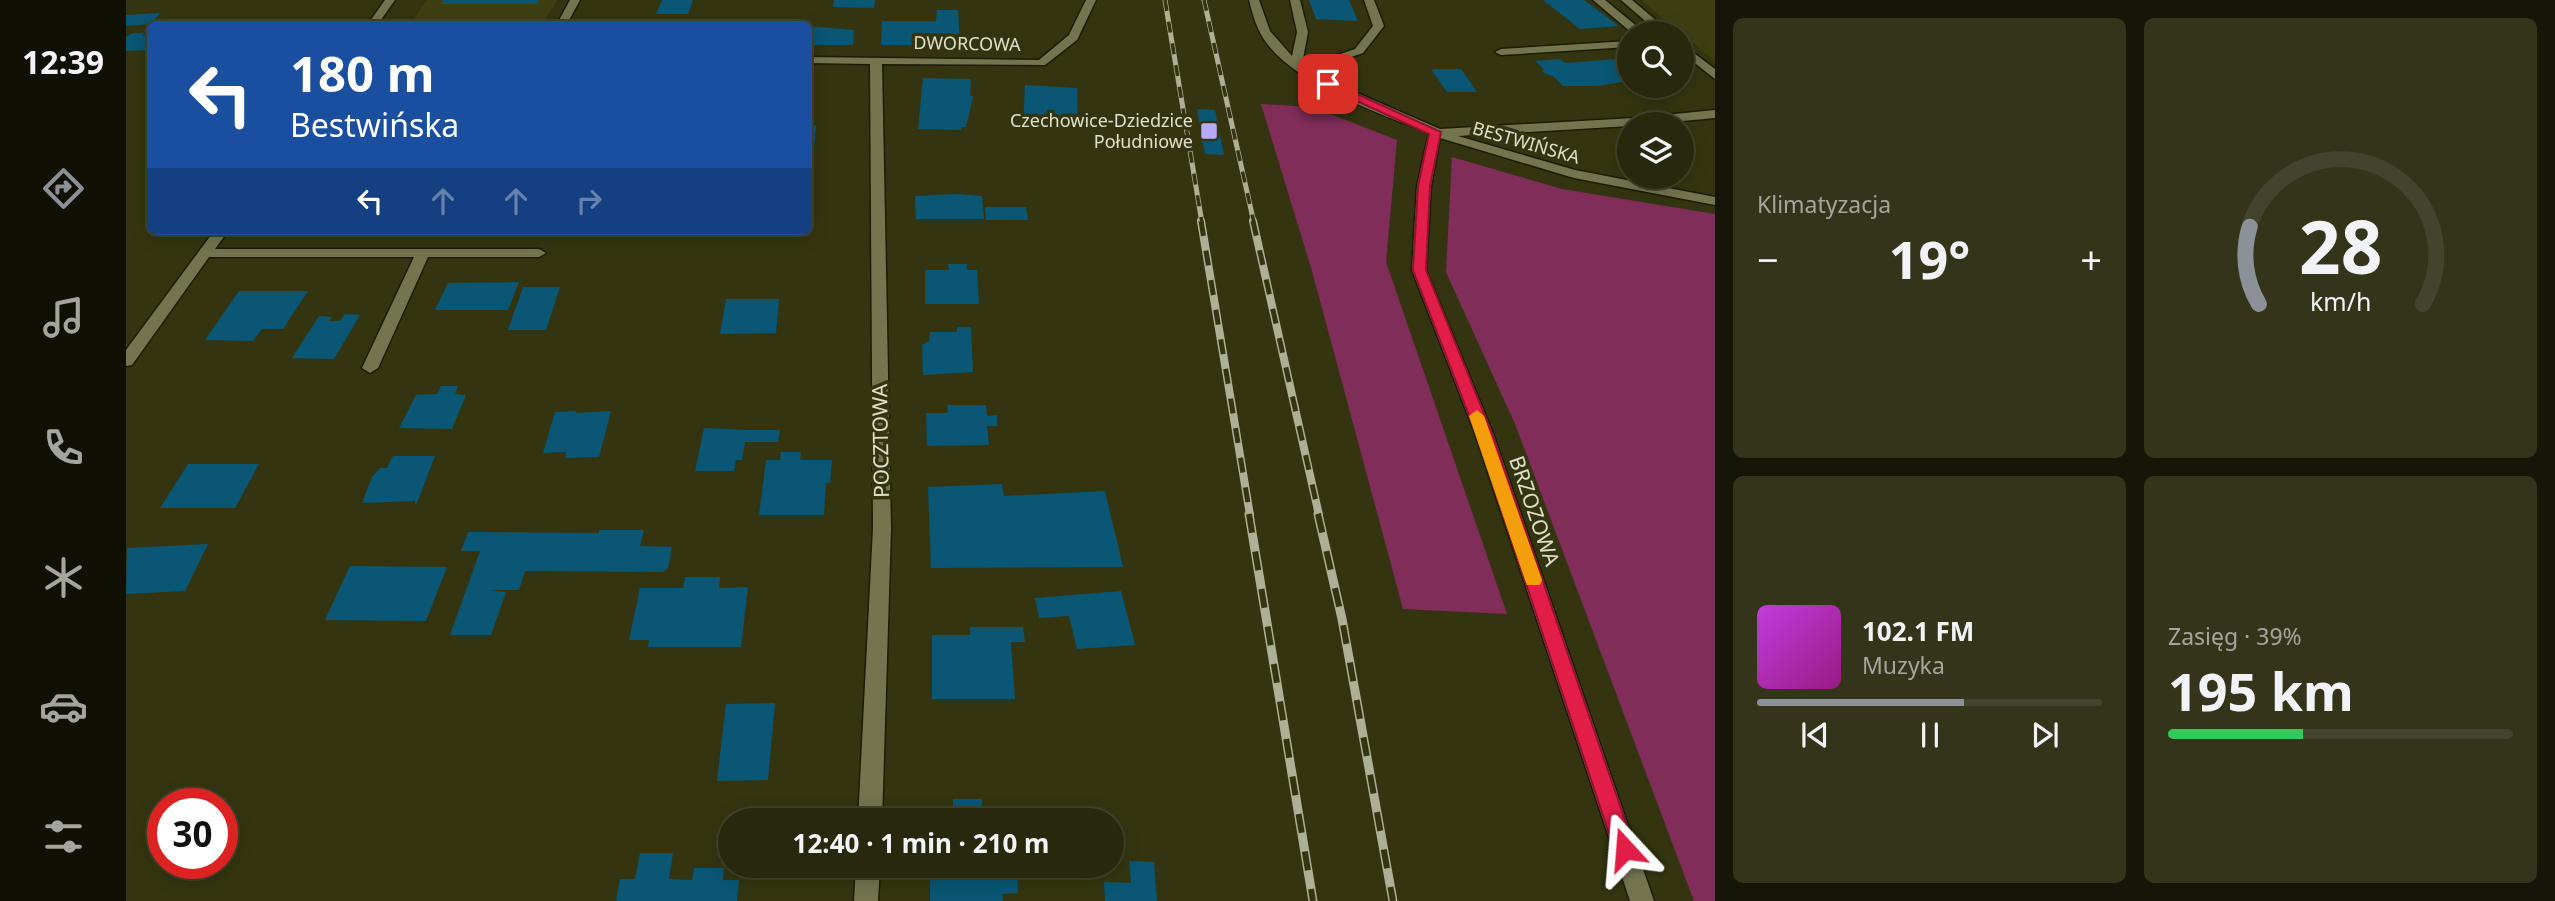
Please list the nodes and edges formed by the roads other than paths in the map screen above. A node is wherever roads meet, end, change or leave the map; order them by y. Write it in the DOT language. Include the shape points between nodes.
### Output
graph roads {
  1 [pos="390,0"];
  2 [pos="575,0"];
  3 [pos="1091,0"];
  4 [pos="1254,0"];
  5 [pos="1295,0"];
  6 [pos="1368,0"];
  7 [pos="1598,0"];
  8 [pos="1626,0"];
  9 [pos="375,21"];
  10 [pos="564,21"];
  11 [pos="1624,21"];
  12 [pos="1651,21"];
  13 [pos="1617,45"];
  14 [pos="1501,52"];
  15 [pos="1694,57"];
  16 [pos="812,60"];
  17 [pos="876,61"];
  18 [pos="1296,63"];
  19 [pos="1715,75"];
  20 [pos="1715,114"];
  21 [pos="1435,132"];
  22 [pos="1715,201"];
  23 [pos="218,235"];
  24 [pos="205,253"];
  25 [pos="424,253"];
  26 [pos="539,253"];
  27 [pos="126,361"];
  28 [pos="370,368"];
  29 [pos="871,808"];
  30 [pos="867,878"];
  31 [pos="866,901"];
  32 [pos="1642,901"];
  1 -- 9 [label="street"];
  2 -- 10 [label="street"];
  3 -- 17 [label="street, DWORCOWA" via="1067,47 1041,63"];
  4 -- 18 [label="street, BESTWIŃSKA" via="1263,30"];
  5 -- 18 [label="street" via="1304,40"];
  6 -- 18 [label="street" via="1380,26 1359,51 1333,60"];
  7 -- 11 [label="street"];
  8 -- 12 [label="street"];
  13 -- 14 [label="street"];
  15 -- 19 [label="street"];
  16 -- 17 [label="street, DWORCOWA"];
  17 -- 29 [label="street, POCZTOWA" via="882,528"];
  18 -- 21 [label="street, BESTWIŃSKA" via="1328,84"];
  20 -- 21 [label="street"];
  21 -- 22 [label="street, BESTWIŃSKA" via="1573,176"];
  21 -- 32 [label="street, BRZOZOWA" via="1424,186 1419,270 1485,436"];
  23 -- 24 [label="street"];
  24 -- 25 [label="street"];
  24 -- 27 [label="street"];
  25 -- 26 [label="street"];
  25 -- 28 [label="street"];
  30 -- 31 [label="street"];
}
